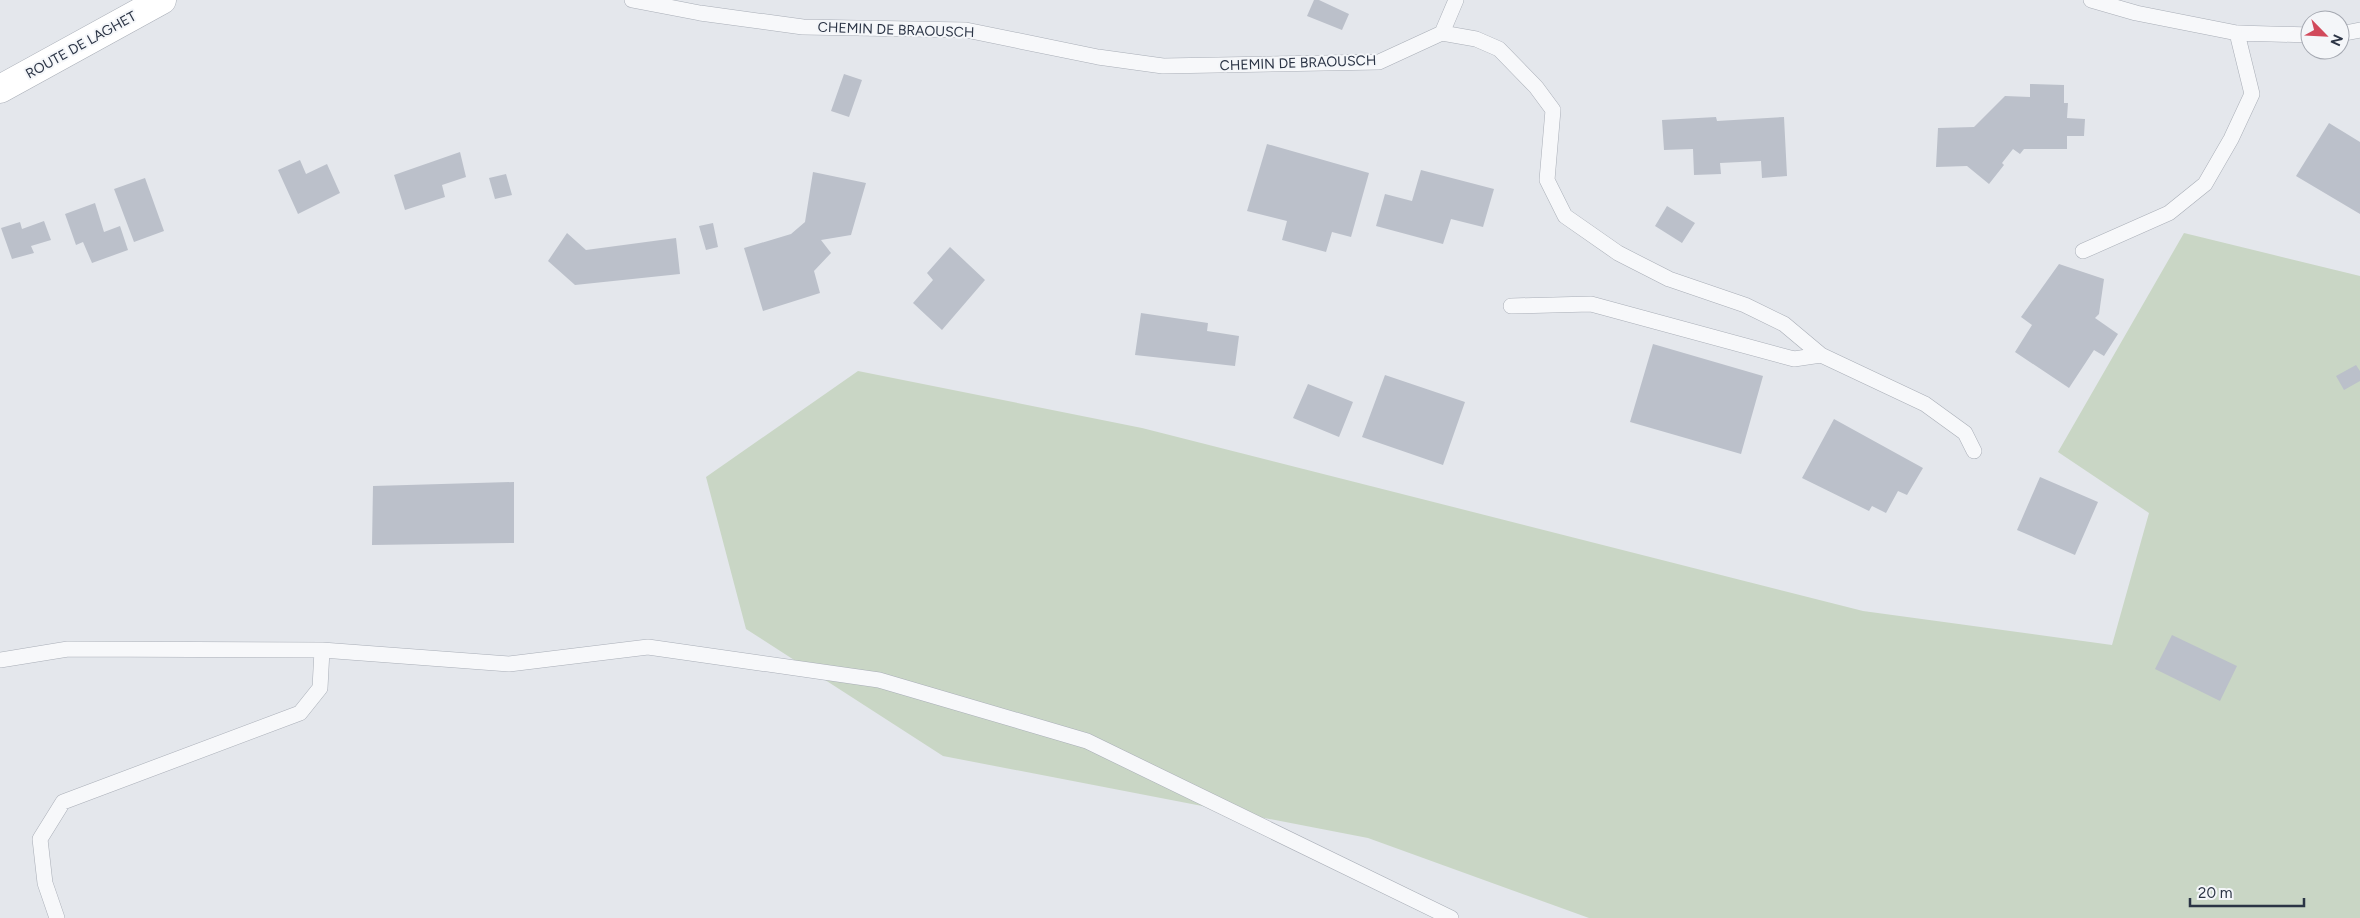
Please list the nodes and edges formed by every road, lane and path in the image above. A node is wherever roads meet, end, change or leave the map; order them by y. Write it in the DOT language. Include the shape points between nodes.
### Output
graph roads {
  1 [pos="162,0"];
  2 [pos="632,0"];
  3 [pos="1456,0"];
  4 [pos="2091,0"];
  5 [pos="1442,33"];
  6 [pos="2238,33"];
  7 [pos="2300,35"];
  8 [pos="0,90"];
  9 [pos="2083,251"];
  10 [pos="1512,306"];
  11 [pos="1821,356"];
  12 [pos="1974,451"];
  13 [pos="322,650"];
  14 [pos="0,660"];
  15 [pos="57,918"];
  16 [pos="1451,918"];
  1 -- 8 [label="main road, ROUTE DE LAGHET"];
  2 -- 5 [label="lane, CHEMIN DE BRAOUSCH" via="803,27 966,30 1098,57 1163,66 1379,62"];
  3 -- 5 [label="lane"];
  4 -- 6 [label="lane" via="2136,13"];
  5 -- 11 [label="lane" via="1476,38 1499,49 1536,87 1553,110 1547,180 1565,216 1618,253 1670,279 1745,305 1784,324"];
  6 -- 7 [label="lane"];
  6 -- 9 [label="lane" via="2252,94 2205,184 2169,213"];
  10 -- 11 [label="lane" via="1592,304 1794,359"];
  11 -- 12 [label="lane" via="1925,404 1966,433"];
  13 -- 14 [label="lane" via="68,649"];
  13 -- 15 [label="lane" via="320,688 300,713 62,802 40,839 45,883"];
  13 -- 16 [label="lane" via="509,664 648,647 879,680 1087,741"];
}
